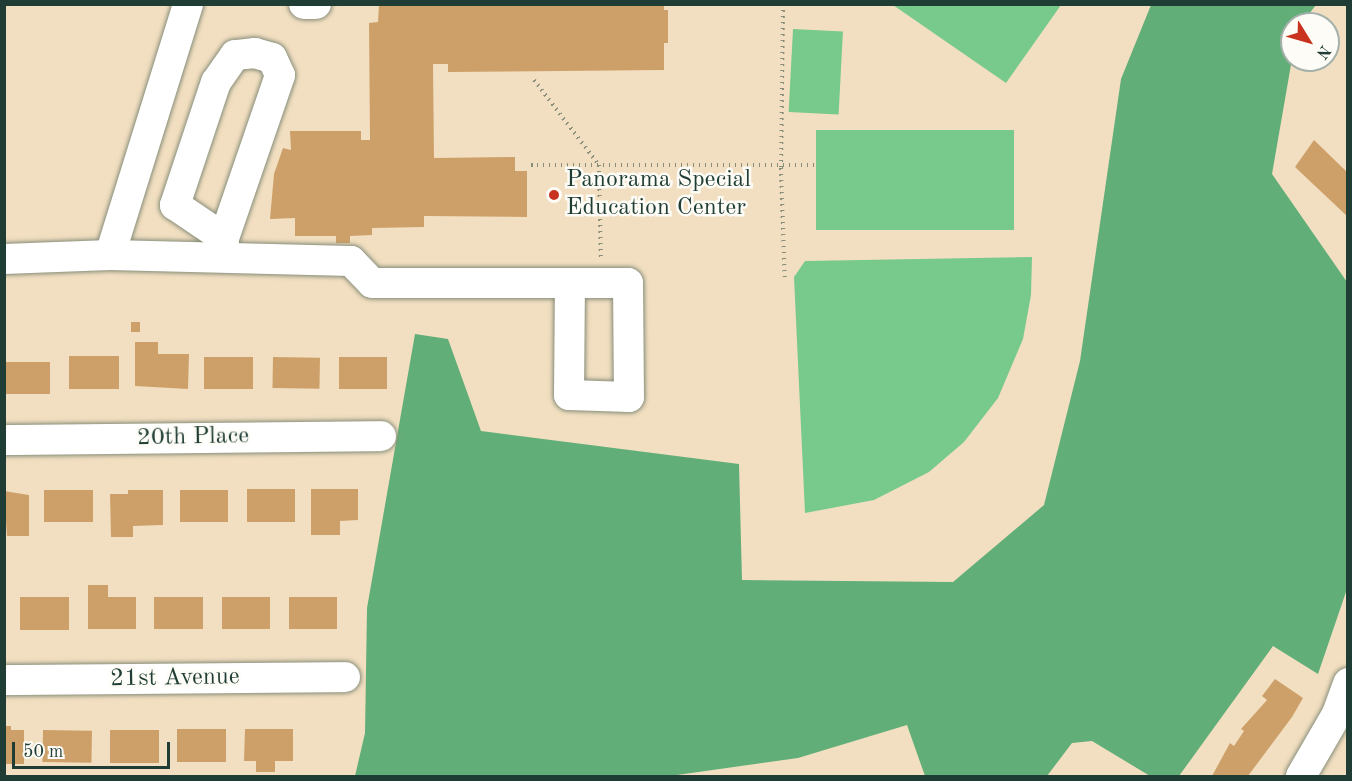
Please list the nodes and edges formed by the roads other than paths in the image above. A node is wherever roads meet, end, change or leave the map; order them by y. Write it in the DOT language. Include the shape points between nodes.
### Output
graph roads {
  1 [pos="188,4"];
  2 [pos="304,4"];
  3 [pos="316,4"];
  4 [pos="165,87"];
  5 [pos="207,108"];
  6 [pos="224,247"];
  7 [pos="110,255"];
  8 [pos="4,259"];
  9 [pos="584,283"];
  10 [pos="381,436"];
  11 [pos="4,440"];
  12 [pos="345,677"];
  13 [pos="4,680"];
  14 [pos="1347,683"];
  15 [pos="1301,777"];
  1 -- 4 [label="street"];
  2 -- 3 [label="street"];
  4 -- 5 [label="street"];
  4 -- 7 [label="street"];
  5 -- 6 [label="street" via="175,205"];
  5 -- 6 [label="street" via="216,82 235,55 255,53 272,58 280,75"];
  6 -- 7 [label="street"];
  6 -- 9 [label="street" via="351,261 372,283"];
  7 -- 8 [label="street"];
  10 -- 11 [label="street, 20th Place"];
  12 -- 13 [label="street, 21st Avenue"];
  14 -- 15 [label="street" via="1337,714"];
}
